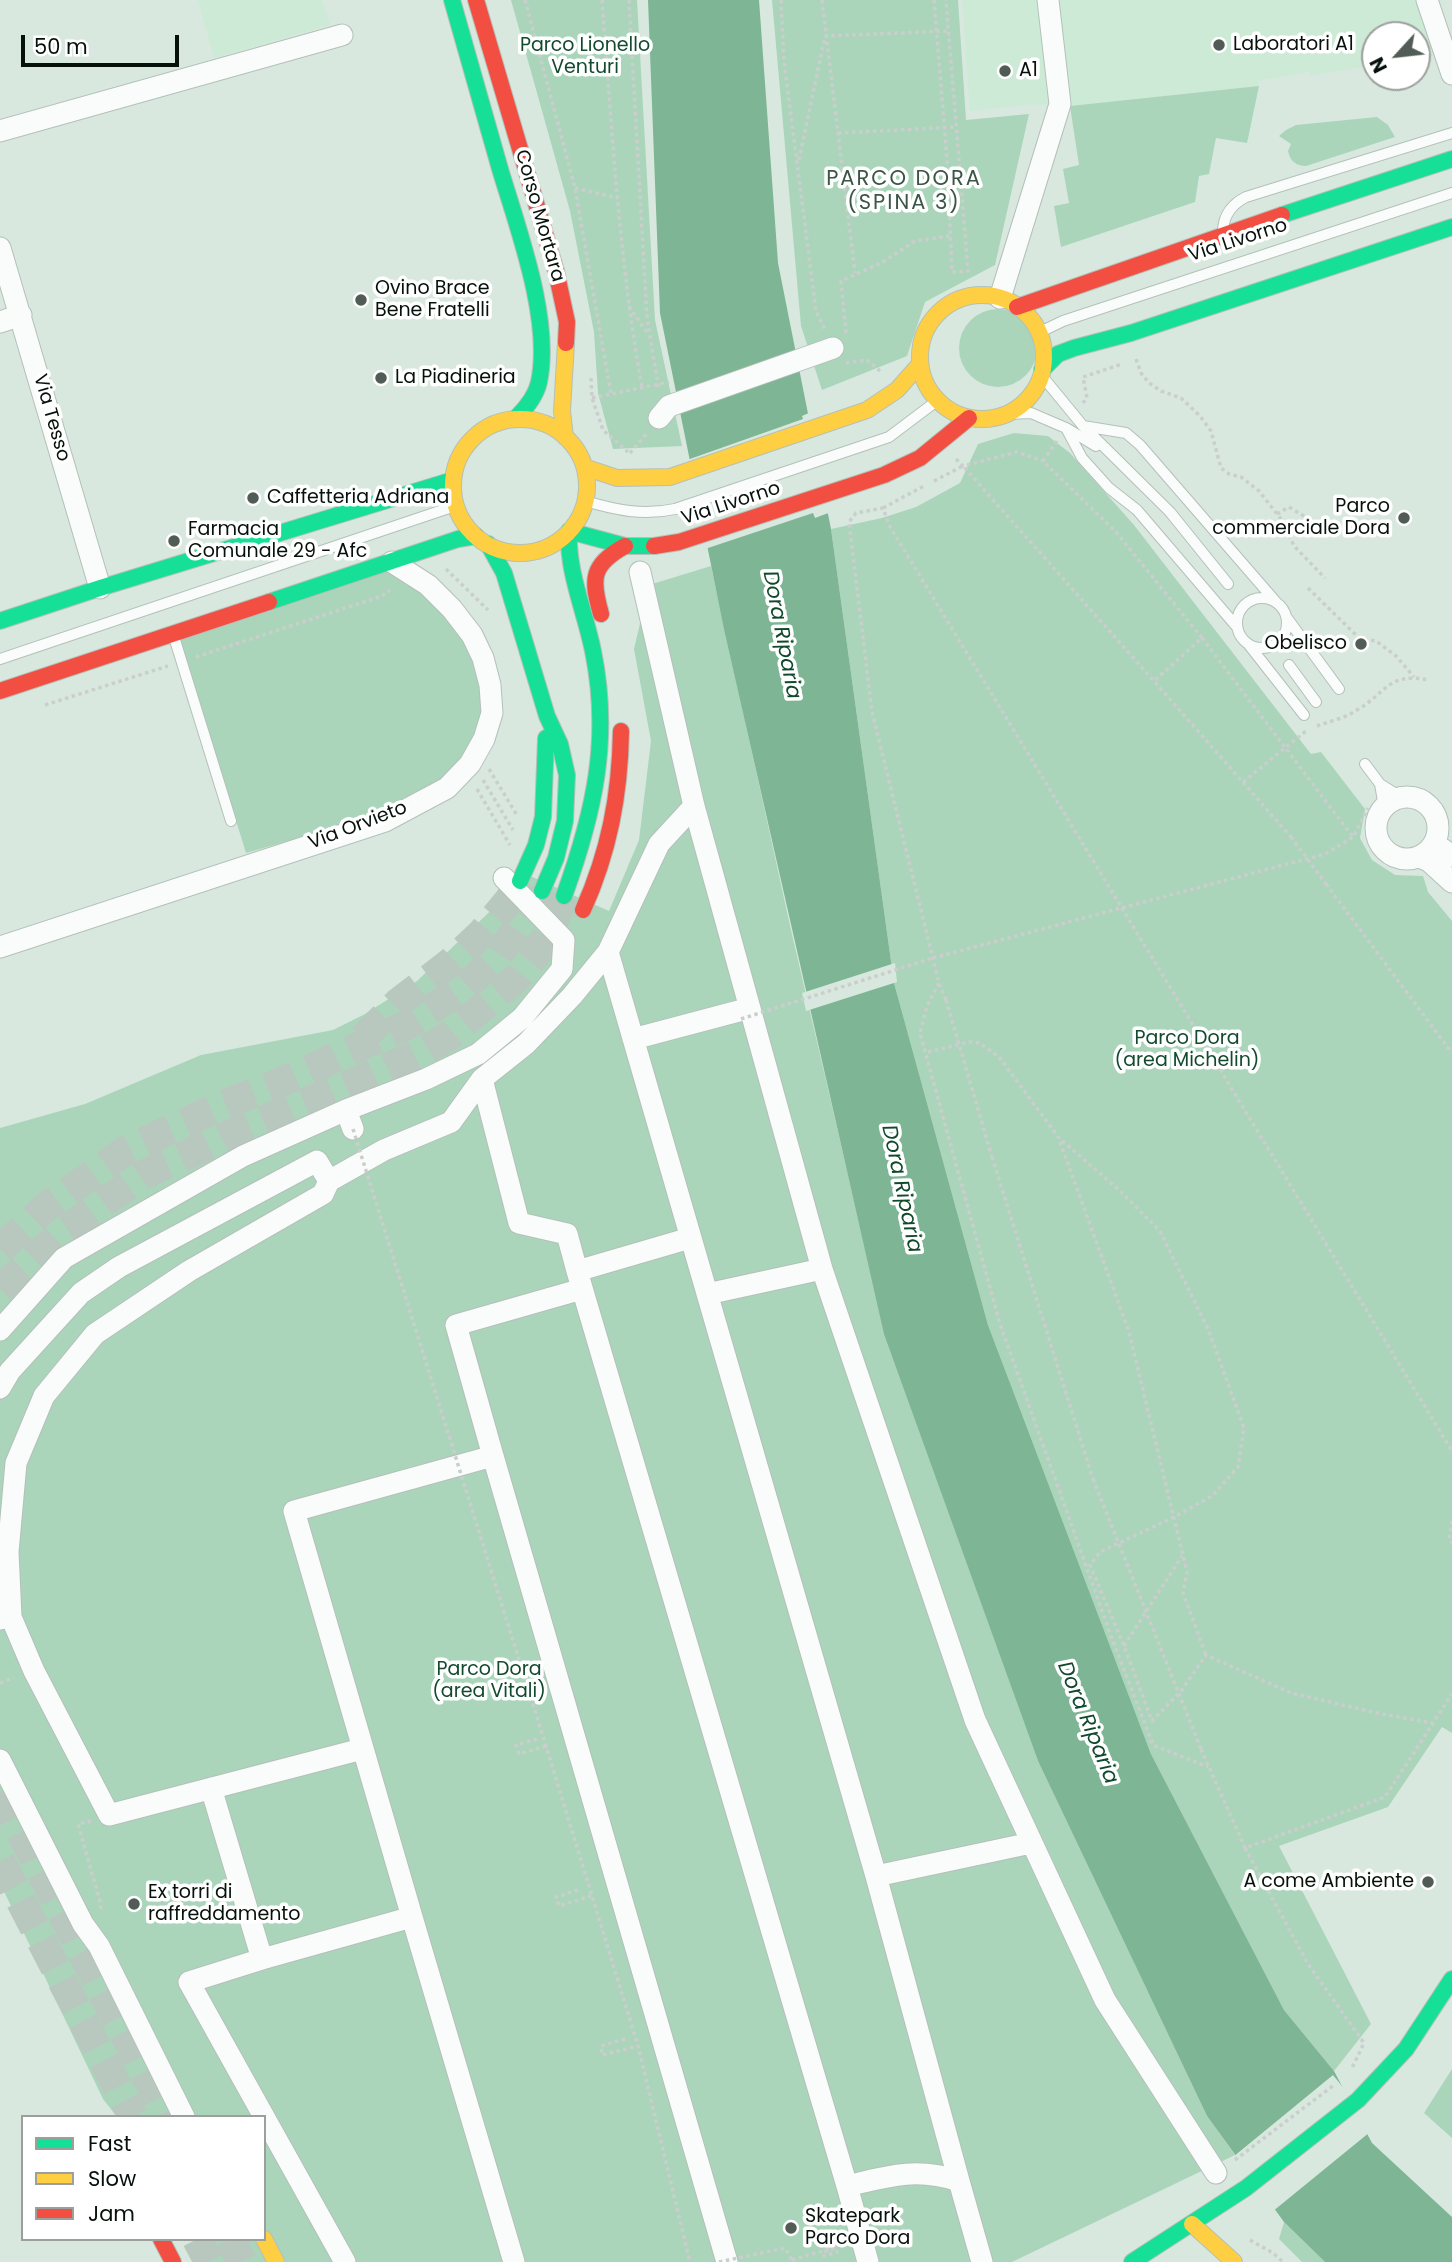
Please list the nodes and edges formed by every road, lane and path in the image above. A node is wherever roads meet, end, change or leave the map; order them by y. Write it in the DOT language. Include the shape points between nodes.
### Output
graph roads {
  1 [pos="452,0"];
  2 [pos="476,0"];
  3 [pos="525,0"];
  4 [pos="602,0"];
  5 [pos="629,0"];
  6 [pos="781,0"];
  7 [pos="822,0"];
  8 [pos="934,0"];
  9 [pos="946,0"];
  10 [pos="1048,0"];
  11 [pos="1427,0"];
  12 [pos="948,31"];
  13 [pos="935,32"];
  14 [pos="342,35"];
  15 [pos="825,36"];
  16 [pos="1452,74"];
  17 [pos="956,127"];
  18 [pos="944,128"];
  19 [pos="0,131"];
  20 [pos="838,133"];
  21 [pos="1452,133"];
  22 [pos="1452,159"];
  23 [pos="797,166"];
  24 [pos="575,188"];
  25 [pos="1452,193"];
  26 [pos="617,198"];
  27 [pos="1452,227"];
  28 [pos="1223,234"];
  29 [pos="950,236"];
  30 [pos="0,248"];
  31 [pos="855,273"];
  32 [pos="1009,302"];
  33 [pos="628,306"];
  34 [pos="21,315"];
  35 [pos="0,322"];
  36 [pos="1038,333"];
  37 [pos="650,336"];
  38 [pos="842,347"];
  39 [pos="1136,359"];
  40 [pos="849,363"];
  41 [pos="920,364"];
  42 [pos="1042,373"];
  43 [pos="886,377"];
  44 [pos="1083,377"];
  45 [pos="671,382"];
  46 [pos="659,384"];
  47 [pos="642,388"];
  48 [pos="611,394"];
  49 [pos="937,400"];
  50 [pos="1005,414"];
  51 [pos="1073,416"];
  52 [pos="517,417"];
  53 [pos="659,418"];
  54 [pos="969,418"];
  55 [pos="1083,426"];
  56 [pos="1066,428"];
  57 [pos="565,437"];
  58 [pos="630,453"];
  59 [pos="1110,455"];
  60 [pos="1043,461"];
  61 [pos="963,466"];
  62 [pos="587,468"];
  63 [pos="453,480"];
  64 [pos="585,501"];
  65 [pos="455,506"];
  66 [pos="883,508"];
  67 [pos="1277,514"];
  68 [pos="1331,526"];
  69 [pos="569,531"];
  70 [pos="482,540"];
  71 [pos="625,546"];
  72 [pos="392,562"];
  73 [pos="640,572"];
  74 [pos="411,575"];
  75 [pos="1325,578"];
  76 [pos="1228,584"];
  77 [pos="100,588"];
  78 [pos="1308,588"];
  79 [pos="1276,602"];
  80 [pos="1287,618"];
  81 [pos="0,621"];
  82 [pos="1237,627"];
  83 [pos="606,631"];
  84 [pos="173,634"];
  85 [pos="1202,638"];
  86 [pos="1249,645"];
  87 [pos="0,659"];
  88 [pos="182,662"];
  89 [pos="1289,665"];
  90 [pos="1414,677"];
  91 [pos="1154,681"];
  92 [pos="1429,681"];
  93 [pos="1339,689"];
  94 [pos="0,691"];
  95 [pos="1316,702"];
  96 [pos="39,707"];
  97 [pos="1304,715"];
  98 [pos="547,716"];
  99 [pos="621,722"];
  100 [pos="1285,747"];
  101 [pos="1366,764"];
  102 [pos="1243,782"];
  103 [pos="1380,784"];
  104 [pos="1393,802"];
  105 [pos="694,806"];
  106 [pos="1430,807"];
  107 [pos="1452,814"];
  108 [pos="232,821"];
  109 [pos="1353,837"];
  110 [pos="1436,841"];
  111 [pos="1452,856"];
  112 [pos="512,879"];
  113 [pos="1452,882"];
  114 [pos="542,891"];
  115 [pos="564,896"];
  116 [pos="583,910"];
  117 [pos="1122,910"];
  118 [pos="0,947"];
  119 [pos="608,951"];
  120 [pos="933,958"];
  121 [pos="939,983"];
  122 [pos="745,1014"];
  123 [pos="634,1039"];
  124 [pos="928,1052"];
  125 [pos="1452,1053"];
  126 [pos="482,1079"];
  127 [pos="350,1120"];
  128 [pos="1059,1138"];
  129 [pos="329,1181"];
  130 [pos="690,1238"];
  131 [pos="821,1269"];
  132 [pos="580,1280"];
  133 [pos="707,1294"];
  134 [pos="0,1330"];
  135 [pos="1,1381"];
  136 [pos="1452,1451"];
  137 [pos="493,1456"];
  138 [pos="1174,1517"];
  139 [pos="1452,1521"];
  140 [pos="1452,1543"];
  141 [pos="1183,1555"];
  142 [pos="5,1618"];
  143 [pos="1124,1646"];
  144 [pos="1206,1655"];
  145 [pos="1452,1694"];
  146 [pos="1432,1723"];
  147 [pos="537,1739"];
  148 [pos="546,1745"];
  149 [pos="362,1748"];
  150 [pos="0,1760"];
  151 [pos="1208,1767"];
  152 [pos="211,1788"];
  153 [pos="109,1815"];
  154 [pos="1031,1843"];
  155 [pos="1245,1848"];
  156 [pos="876,1876"];
  157 [pos="578,1890"];
  158 [pos="591,1896"];
  159 [pos="101,1905"];
  160 [pos="412,1917"];
  161 [pos="262,1959"];
  162 [pos="1452,1979"];
  163 [pos="625,2039"];
  164 [pos="638,2046"];
  165 [pos="1351,2071"];
  166 [pos="1340,2080"];
  167 [pos="183,2115"];
  168 [pos="263,2115"];
  169 [pos="266,2120"];
  170 [pos="1235,2160"];
  171 [pos="1216,2173"];
  172 [pos="847,2186"];
  173 [pos="958,2191"];
  174 [pos="1192,2224"];
  175 [pos="1249,2240"];
  176 [pos="162,2241"];
  177 [pos="251,2241"];
  178 [pos="265,2241"];
  179 [pos="833,2249"];
  180 [pos="792,2261"];
  181 [pos="173,2262"];
  182 [pos="262,2262"];
  183 [pos="276,2262"];
  184 [pos="345,2262"];
  185 [pos="514,2262"];
  186 [pos="690,2262"];
  187 [pos="719,2262"];
  188 [pos="727,2262"];
  189 [pos="868,2262"];
  190 [pos="974,2262"];
  191 [pos="982,2262"];
  192 [pos="1132,2262"];
  193 [pos="1234,2262"];
  194 [pos="1283,2262"];
  1 -- 52 [label="main road, Corso Mortara" via="524,253 540,331 540,377 530,404"];
  2 -- 57 [label="main road, Corso Mortara" via="556,271 566,322"];
  3 -- 24 [label="path"];
  4 -- 26 [label="path"];
  5 -- 37 [label="path"];
  6 -- 23 [label="path"];
  7 -- 15 [label="path"];
  8 -- 13 [label="path"];
  9 -- 12 [label="path"];
  10 -- 32 [label="street" via="1060,104"];
  11 -- 16 [label="street"];
  12 -- 13 [label="path"];
  12 -- 17 [label="path"];
  13 -- 15 [label="path"];
  13 -- 18 [label="path"];
  14 -- 19 [label="street"];
  15 -- 20 [label="path"];
  15 -- 23 [label="path"];
  17 -- 18 [label="path"];
  17 -- 29 [label="path" via="968,271 952,272"];
  18 -- 20 [label="path"];
  18 -- 29 [label="path"];
  20 -- 31 [label="path"];
  21 -- 28 [label="lane, Via Livorno" via="1246,197 1234,203 1223,220"];
  22 -- 28 [label="main road, Via Livorno"];
  23 -- 38 [label="path" via="816,311"];
  24 -- 26 [label="path"];
  24 -- 48 [label="path"];
  25 -- 36 [label="lane, Via Livorno"];
  26 -- 33 [label="path"];
  27 -- 42 [label="main road" via="1074,348 1058,354"];
  28 -- 32 [label="main road, Via Livorno"];
  29 -- 31 [label="path" via="915,241"];
  30 -- 34 [label="street, Via Tesso"];
  31 -- 38 [label="path" via="841,281"];
  32 -- 36 [label="main road" via="1024,312"];
  32 -- 41 [label="main road" via="984,296 952,303 929,326"];
  33 -- 37 [label="path"];
  33 -- 47 [label="path"];
  34 -- 35 [label="street"];
  34 -- 77 [label="street, Via Tesso"];
  36 -- 42 [label="main road" via="1043,347"];
  37 -- 46 [label="path"];
  38 -- 40 [label="path"];
  38 -- 40 [label="path"];
  38 -- 53 [label="street" via="669,406"];
  39 -- 67 [label="path" via="1149,383 1181,398 1200,416 1211,431 1221,468 1259,491"];
  40 -- 43 [label="path" via="867,360"];
  41 -- 49 [label="main road"];
  41 -- 62 [label="main road" via="897,390 857,414 670,477 617,478"];
  42 -- 50 [label="main road" via="1030,396"];
  42 -- 51 [label="lane"];
  44 -- 51 [label="path" via="1087,398"];
  45 -- 46 [label="path"];
  46 -- 47 [label="path"];
  46 -- 53 [label="path"];
  47 -- 48 [label="path"];
  48 -- 58 [label="path" via="592,398 603,430"];
  49 -- 54 [label="main road"];
  49 -- 64 [label="lane, Via Livorno" via="888,437 674,509 628,512"];
  50 -- 54 [label="main road"];
  50 -- 56 [label="lane" via="1031,413"];
  51 -- 55 [label="lane"];
  52 -- 57 [label="main road" via="542,422"];
  52 -- 63 [label="main road" via="497,424 472,443"];
  54 -- 71 [label="main road, Via Livorno" via="913,462 884,475 679,542"];
  55 -- 59 [label="lane"];
  55 -- 79 [label="lane" via="1126,433 1140,445"];
  56 -- 59 [label="lane"];
  56 -- 60 [label="path"];
  56 -- 82 [label="lane" via="1082,458 1137,510"];
  57 -- 62 [label="main road"];
  59 -- 76 [label="lane" via="1170,512"];
  60 -- 61 [label="path" via="1017,452"];
  60 -- 85 [label="path" via="1116,532"];
  61 -- 66 [label="path"];
  61 -- 91 [label="path"];
  62 -- 64 [label="main road"];
  63 -- 65 [label="main road"];
  63 -- 77 [label="main road"];
  64 -- 69 [label="main road"];
  65 -- 70 [label="main road" via="464,523"];
  65 -- 87 [label="lane"];
  66 -- 117 [label="path" via="889,525"];
  66 -- 120 [label="path" via="856,513 849,522 872,712"];
  67 -- 68 [label="path" via="1289,507 1319,525"];
  67 -- 75 [label="path" via="1294,546"];
  69 -- 70 [label="main road" via="549,546 520,552 502,550"];
  69 -- 71 [label="main road, Via Livorno"];
  69 -- 115 [label="main road" via="568,559 596,664 602,718 601,766"];
  70 -- 72 [label="main road"];
  70 -- 98 [label="main road" via="504,573"];
  71 -- 83 [label="main road" via="602,562 593,579"];
  72 -- 74 [label="street, Via Orvieto"];
  72 -- 84 [label="main road"];
  73 -- 105 [label="street"];
  74 -- 88 [label="path" via="382,596"];
  74 -- 118 [label="street, Via Orvieto" via="428,585 472,635 490,685 492,713 484,739 470,764 447,788 385,821"];
  77 -- 81 [label="main road"];
  78 -- 90 [label="path" via="1360,639 1376,641"];
  79 -- 80 [label="lane"];
  79 -- 82 [label="lane" via="1260,598 1245,604"];
  80 -- 86 [label="lane" via="1285,634 1273,646"];
  80 -- 93 [label="lane"];
  82 -- 86 [label="lane"];
  84 -- 88 [label="lane"];
  84 -- 94 [label="main road"];
  85 -- 91 [label="path"];
  85 -- 100 [label="path"];
  86 -- 97 [label="lane"];
  88 -- 96 [label="path"];
  88 -- 108 [label="lane"];
  89 -- 95 [label="lane"];
  90 -- 92 [label="path"];
  90 -- 100 [label="path" via="1393,681 1357,711 1307,730"];
  91 -- 102 [label="path"];
  98 -- 112 [label="main road" via="543,817 536,845"];
  98 -- 114 [label="main road" via="567,775 565,821"];
  99 -- 116 [label="main road" via="621,775 613,827 600,874"];
  100 -- 102 [label="path"];
  100 -- 109 [label="path"];
  101 -- 103 [label="lane"];
  102 -- 125 [label="path, bridge" via="1291,837"];
  103 -- 104 [label="lane"];
  103 -- 104 [label="lane"];
  103 -- 109 [label="path" via="1368,792 1370,804"];
  104 -- 106 [label="street" via="1412,797"];
  104 -- 110 [label="street" via="1378,816 1381,846 1408,859"];
  105 -- 119 [label="street" via="659,844"];
  105 -- 122 [label="street"];
  106 -- 107 [label="street"];
  106 -- 110 [label="street" via="1436,816"];
  109 -- 117 [label="path" via="1325,854"];
  110 -- 111 [label="street"];
  110 -- 113 [label="street" via="1437,867"];
  112 -- 127 [label="street" via="564,940 562,969 522,1018 478,1054"];
  117 -- 120 [label="path"];
  117 -- 136 [label="path"];
  119 -- 123 [label="street"];
  119 -- 126 [label="street" via="526,1044"];
  120 -- 121 [label="path"];
  120 -- 122 [label="path, bridge"];
  121 -- 124 [label="path" via="926,1006 920,1033"];
  121 -- 151 [label="path, bridge" via="1093,1479"];
  122 -- 123 [label="street"];
  122 -- 131 [label="street"];
  123 -- 130 [label="street"];
  124 -- 128 [label="path" via="980,1043 999,1057"];
  124 -- 151 [label="path" via="1000,1324 1129,1685 1153,1745"];
  126 -- 129 [label="street" via="451,1122 384,1150"];
  126 -- 132 [label="street" via="519,1223 567,1234"];
  127 -- 134 [label="street" via="243,1156 64,1258"];
  127 -- 148 [label="path, bridge"];
  128 -- 138 [label="path" via="1129,1332"];
  128 -- 138 [label="path" via="1160,1231 1209,1331 1244,1428 1238,1467 1212,1496"];
  129 -- 135 [label="street" via="317,1161 119,1267 81,1293"];
  129 -- 142 [label="street" via="323,1194 189,1271 95,1334 44,1396 16,1463"];
  130 -- 132 [label="street"];
  130 -- 133 [label="street"];
  131 -- 133 [label="street"];
  131 -- 154 [label="street" via="975,1720"];
  132 -- 137 [label="street" via="456,1325"];
  132 -- 172 [label="street"];
  133 -- 156 [label="street"];
  137 -- 149 [label="street" via="294,1511"];
  137 -- 188 [label="street"];
  138 -- 141 [label="path"];
  138 -- 143 [label="path" via="1100,1552 1090,1565"];
  139 -- 140 [label="path"];
  141 -- 143 [label="path"];
  141 -- 144 [label="path" via="1187,1572 1184,1593"];
  142 -- 153 [label="street"];
  143 -- 144 [label="path" via="1152,1721"];
  144 -- 146 [label="path" via="1291,1693"];
  145 -- 146 [label="path"];
  146 -- 155 [label="path" via="1385,1797"];
  147 -- 148 [label="path" via="516,1745 519,1754"];
  148 -- 158 [label="path, bridge"];
  149 -- 152 [label="street"];
  149 -- 160 [label="street"];
  150 -- 167 [label="street"];
  151 -- 155 [label="path"];
  152 -- 153 [label="street"];
  152 -- 161 [label="street"];
  153 -- 159 [label="path" via="78,1824"];
  154 -- 156 [label="street"];
  154 -- 171 [label="street" via="1105,2000"];
  155 -- 165 [label="path" via="1308,1964 1364,2043"];
  156 -- 173 [label="street"];
  157 -- 158 [label="path" via="556,1897 559,1906"];
  158 -- 164 [label="path, bridge"];
  160 -- 161 [label="street"];
  160 -- 185 [label="street"];
  161 -- 168 [label="street" via="189,1982"];
  162 -- 174 [label="main road" via="1415,2037 1374,2085 1319,2134"];
  163 -- 164 [label="path" via="601,2046 602,2055"];
  164 -- 186 [label="path, bridge"];
  166 -- 170 [label="path"];
  169 -- 184 [label="street"];
  172 -- 173 [label="street" via="902,2173 928,2173"];
  172 -- 189 [label="street"];
  173 -- 190 [label="lane"];
  173 -- 191 [label="street"];
  174 -- 192 [label="main road"];
  174 -- 193 [label="main road"];
  175 -- 194 [label="path"];
  176 -- 181 [label="main road"];
  177 -- 182 [label="street"];
  178 -- 183 [label="main road"];
  179 -- 180 [label="path" via="823,2252 824,2256 837,2252 836,2248"];
  180 -- 187 [label="path, bridge" via="785,2248"];
}
